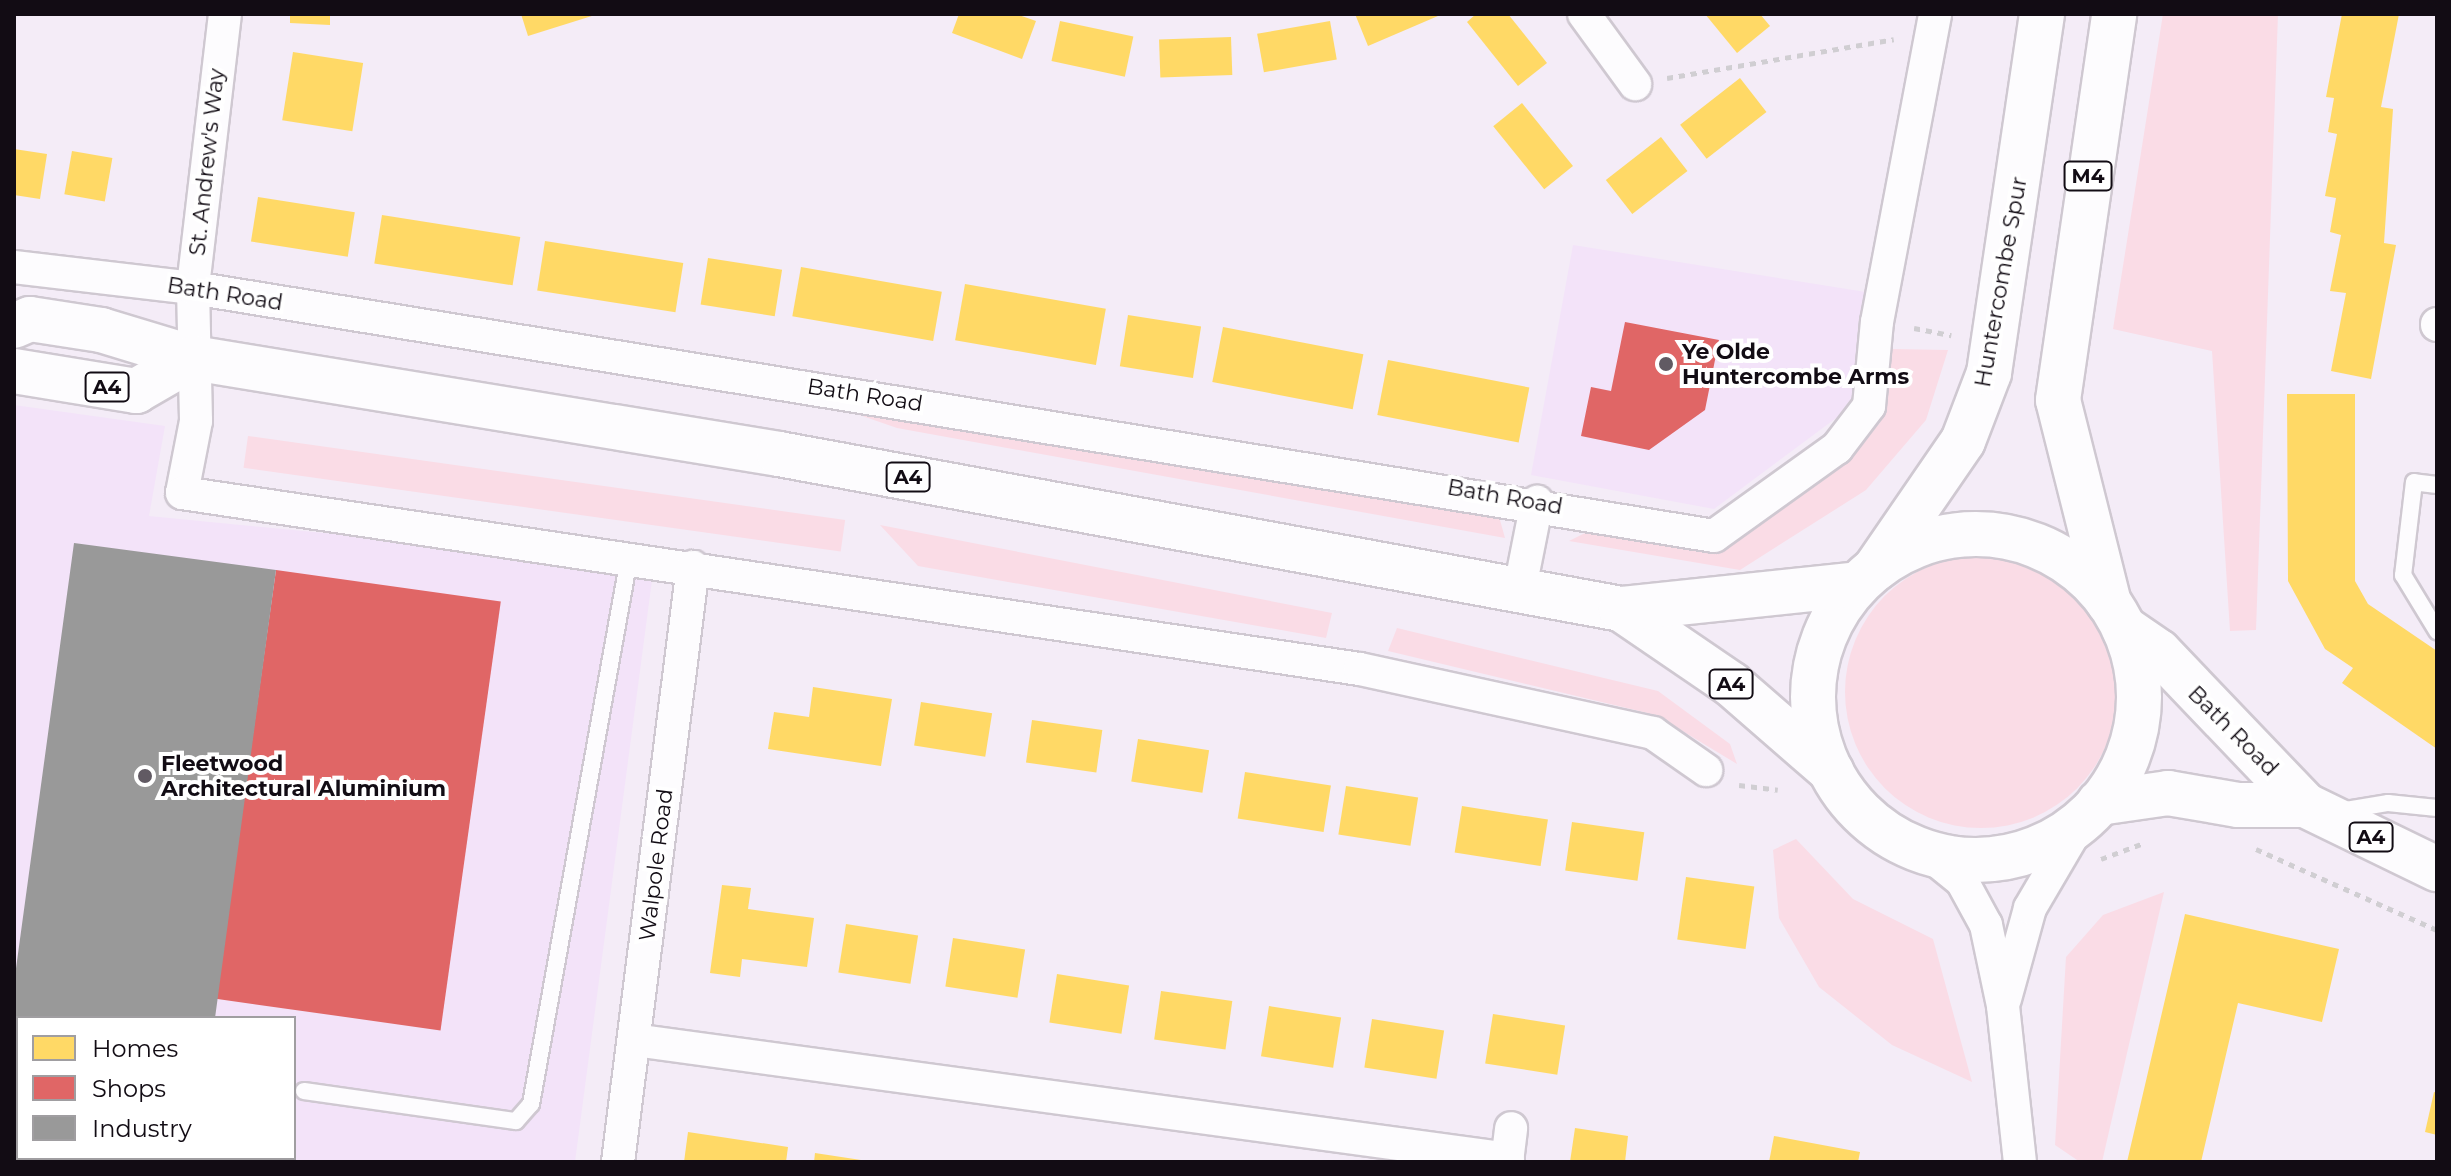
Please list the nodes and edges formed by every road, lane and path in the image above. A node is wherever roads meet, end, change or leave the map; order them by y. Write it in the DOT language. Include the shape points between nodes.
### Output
graph roads {
  1 [pos="225,14"];
  2 [pos="1584,14"];
  3 [pos="2042,14"];
  4 [pos="2114,14"];
  5 [pos="1933,23"];
  6 [pos="1635,84"];
  7 [pos="14,267"];
  8 [pos="193,288"];
  9 [pos="14,326"];
  10 [pos="193,358"];
  11 [pos="14,371"];
  12 [pos="2437,485"];
  13 [pos="1537,502"];
  14 [pos="629,558"];
  15 [pos="693,567"];
  16 [pos="1866,576"];
  17 [pos="1520,588"];
  18 [pos="1621,609"];
  19 [pos="2117,616"];
  20 [pos="2437,631"];
  21 [pos="1706,770"];
  22 [pos="1831,771"];
  23 [pos="2437,808"];
  24 [pos="2314,809"];
  25 [pos="2090,812"];
  26 [pos="2155,840"];
  27 [pos="2249,847"];
  28 [pos="1925,851"];
  29 [pos="2093,863"];
  30 [pos="2437,869"];
  31 [pos="2437,930"];
  32 [pos="2003,1006"];
  33 [pos="634,1040"];
  34 [pos="304,1091"];
  35 [pos="1509,1150"];
  36 [pos="618,1162"];
  37 [pos="2020,1162"];
  1 -- 8 [label="street, St. Andrew's Way"];
  2 -- 6 [label="street"];
  3 -- 16 [label="main road, Huntercombe Spur" via="1989,373 1963,441"];
  4 -- 19 [label="main road, M4" via="2058,400"];
  5 -- 6 [label="path"];
  5 -- 13 [label="street, Bath Road" via="1877,322 1869,406 1837,448 1714,536"];
  7 -- 8 [label="street, Bath Road"];
  8 -- 10 [label="street, St. Andrew's Way"];
  8 -- 13 [label="street, Bath Road"];
  9 -- 10 [label="main road, A4" via="30,319 144,337"];
  10 -- 11 [label="main road, A4" via="136,391"];
  10 -- 14 [label="street, St. Andrew's Way" via="196,421 182,493"];
  10 -- 17 [label="main road, A4" via="779,454"];
  12 -- 20 [label="lane" via="2414,482 2403,575"];
  13 -- 17 [label="street"];
  14 -- 15 [label="street"];
  14 -- 34 [label="lane" via="531,1104 516,1121"];
  15 -- 21 [label="street" via="1360,669 1653,733"];
  15 -- 33 [label="street, Walpole Road"];
  16 -- 18 [label="main road, A4"];
  16 -- 19 [label="main road, Bath Road" via="1926,541 2006,536 2058,556"];
  16 -- 22 [label="main road, Huntercombe Spur" via="1816,661 1814,715"];
  17 -- 18 [label="main road, A4"];
  18 -- 22 [label="main road, A4" via="1731,684"];
  19 -- 24 [label="main road, Bath Road / A4"];
  19 -- 25 [label="main road" via="2139,706 2123,767"];
  22 -- 28 [label="main road" via="1869,819"];
  23 -- 24 [label="lane" via="2388,803"];
  24 -- 25 [label="main road, Bath Road / A4" via="2238,805 2168,793"];
  24 -- 30 [label="main road, Bath Road / A4"];
  25 -- 28 [label="main road" via="2006,857"];
  25 -- 32 [label="street" via="2020,931"];
  26 -- 29 [label="path"];
  27 -- 31 [label="path"];
  28 -- 32 [label="street" via="1962,881 1978,908"];
  32 -- 37 [label="street"];
  33 -- 35 [label="street"];
  33 -- 36 [label="street, Walpole Road"];
}
